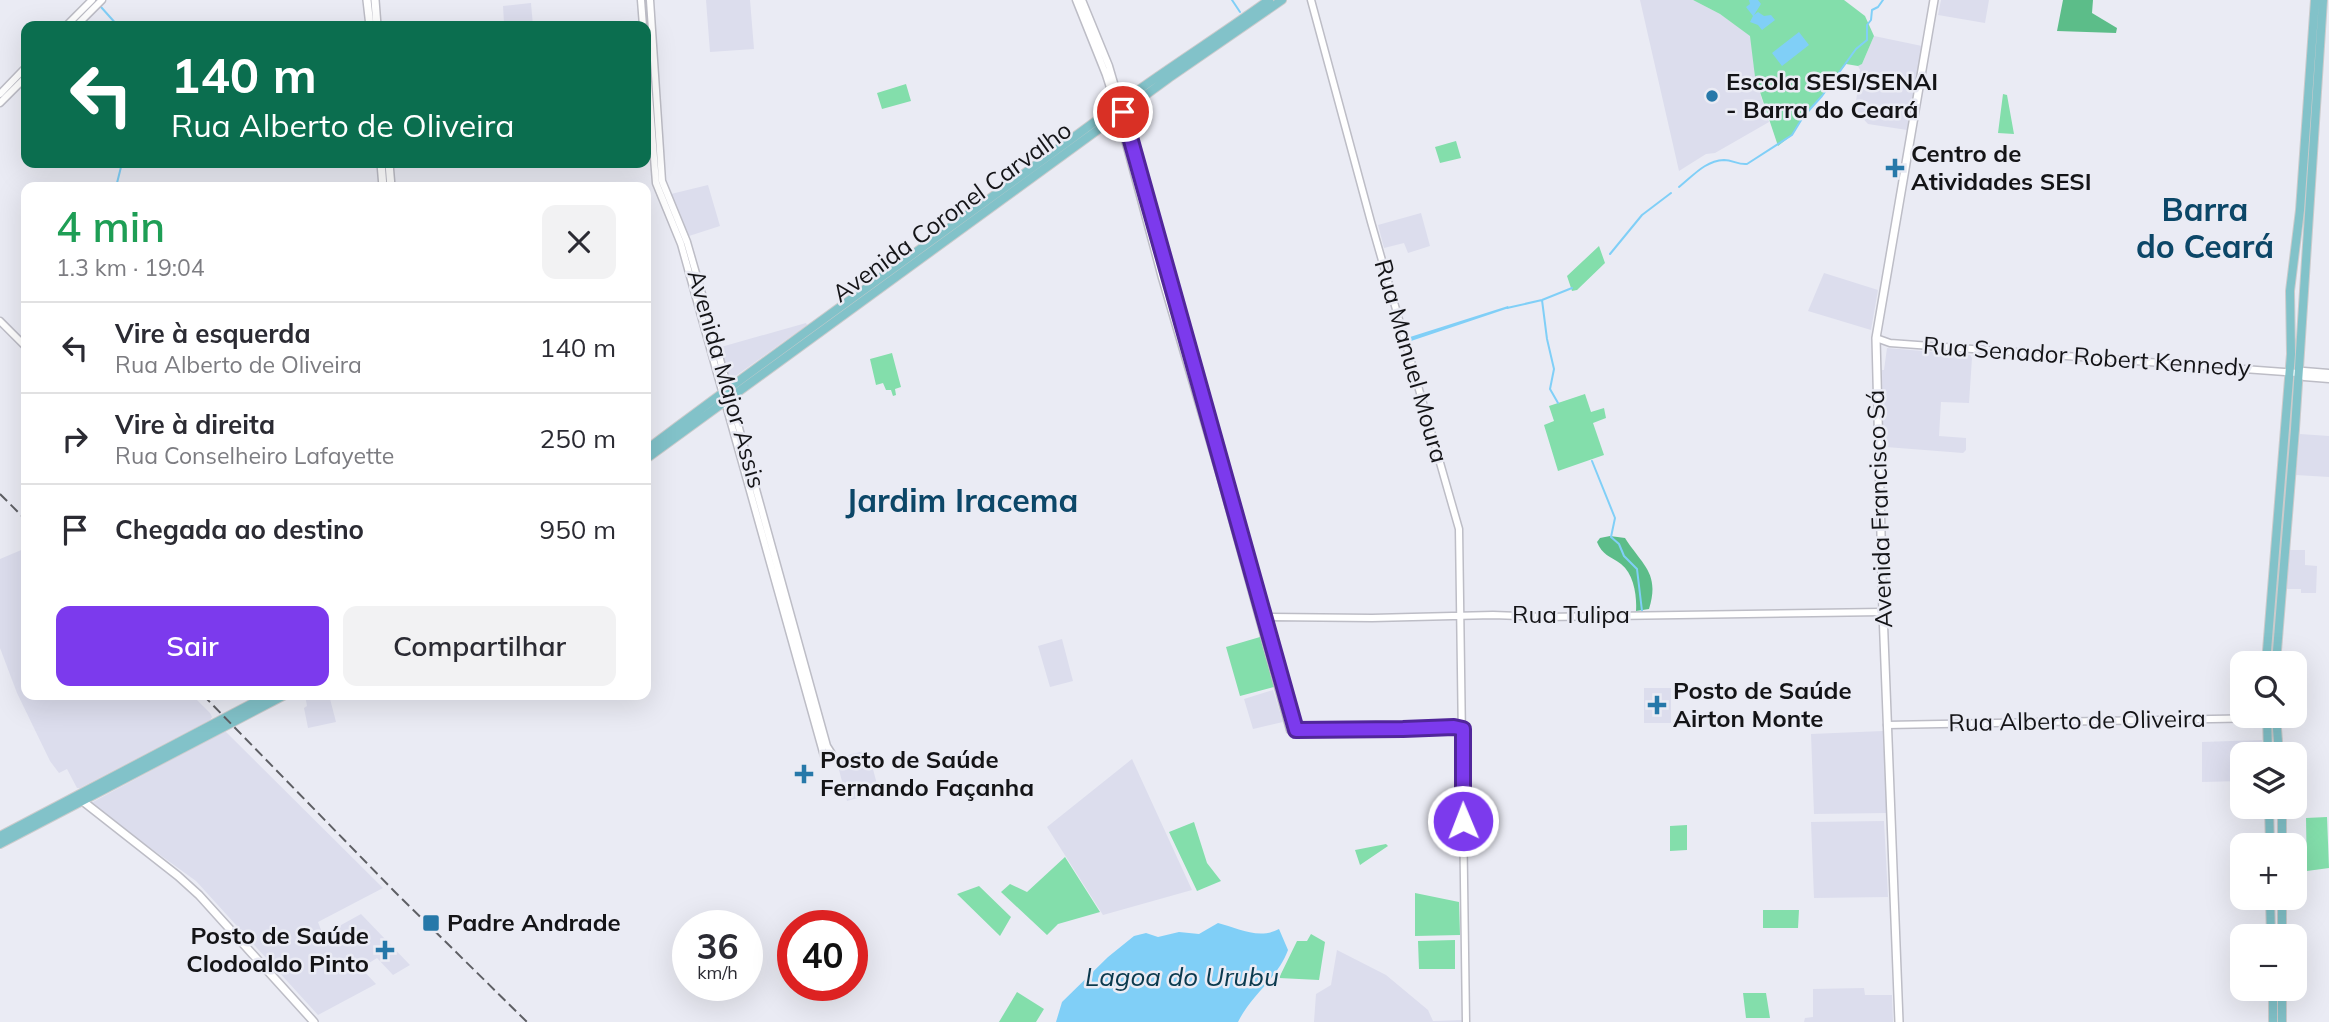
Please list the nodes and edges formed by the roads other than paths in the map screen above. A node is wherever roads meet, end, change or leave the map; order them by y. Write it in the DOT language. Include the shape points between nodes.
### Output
graph roads {
  1 [pos="92,0"];
  2 [pos="102,0"];
  3 [pos="368,0"];
  4 [pos="375,0"];
  5 [pos="1076,0"];
  6 [pos="1082,0"];
  7 [pos="1269,0"];
  8 [pos="1282,0"];
  9 [pos="1311,0"];
  10 [pos="1934,0"];
  11 [pos="2315,0"];
  12 [pos="2323,0"];
  13 [pos="650,1"];
  14 [pos="641,2"];
  15 [pos="1258,13"];
  16 [pos="71,21"];
  17 [pos="81,21"];
  18 [pos="370,21"];
  19 [pos="377,21"];
  20 [pos="643,21"];
  21 [pos="21,75"];
  22 [pos="21,80"];
  23 [pos="17,82"];
  24 [pos="0,94"];
  25 [pos="0,103"];
  26 [pos="1119,109"];
  27 [pos="651,120"];
  28 [pos="2292,273"];
  29 [pos="2304,275"];
  30 [pos="2290,298"];
  31 [pos="2302,299"];
  32 [pos="0,321"];
  33 [pos="1876,338"];
  34 [pos="21,343"];
  35 [pos="2294,373"];
  36 [pos="2329,376"];
  37 [pos="728,395"];
  38 [pos="651,447"];
  39 [pos="651,455"];
  40 [pos="1883,612"];
  41 [pos="1461,616"];
  42 [pos="1262,617"];
  43 [pos="2267,651"];
  44 [pos="2277,651"];
  45 [pos="261,700"];
  46 [pos="274,700"];
  47 [pos="236,717"];
  48 [pos="2230,718"];
  49 [pos="1887,725"];
  50 [pos="1463,729"];
  51 [pos="828,755"];
  52 [pos="79,799"];
  53 [pos="0,836"];
  54 [pos="0,844"];
  55 [pos="2273,1001"];
  56 [pos="2282,1001"];
  57 [pos="314,1022"];
  58 [pos="1466,1022"];
  59 [pos="1899,1022"];
  60 [pos="2273,1022"];
  61 [pos="2282,1022"];
  1 -- 16 [label="street"];
  2 -- 17 [label="street"];
  3 -- 18 [label="main road"];
  4 -- 19 [label="main road"];
  5 -- 26 [label="street"];
  6 -- 26 [label="street" via="1109,66"];
  7 -- 15 [label="main road, Avenida Coronel Carvalho"];
  8 -- 15 [label="main road, Avenida Coronel Carvalho"];
  9 -- 41 [label="street, Rua Manuel Moura" via="1459,529"];
  10 -- 33 [label="main road, Avenida Francisco Sá"];
  11 -- 28 [label="main road"];
  12 -- 29 [label="main road"];
  13 -- 14 [label="street"];
  13 -- 37 [label="street, Avenida Major Assis" via="662,181 687,242"];
  14 -- 20 [label="street"];
  15 -- 26 [label="main road, Avenida Coronel Carvalho"];
  21 -- 23 [label="street"];
  22 -- 23 [label="street"];
  23 -- 24 [label="street"];
  23 -- 25 [label="street"];
  26 -- 37 [label="main road, Avenida Coronel Carvalho"];
  26 -- 42 [label="street" via="1162,278"];
  27 -- 37 [label="street, Avenida Major Assis" via="656,183 681,244"];
  28 -- 29 [label="main road" via="2297,281"];
  28 -- 30 [label="main road"];
  29 -- 31 [label="main road"];
  30 -- 31 [label="main road" via="2296,293"];
  30 -- 35 [label="main road"];
  31 -- 35 [label="main road"];
  32 -- 34 [label="street"];
  33 -- 35 [label="street, Rua Senador Robert Kennedy" via="1890,343"];
  33 -- 40 [label="main road, Avenida Francisco Sá"];
  35 -- 36 [label="street, Rua Senador Robert Kennedy"];
  35 -- 43 [label="main road"];
  35 -- 44 [label="main road"];
  37 -- 38 [label="main road, Avenida Coronel Carvalho"];
  37 -- 39 [label="main road, Avenida Coronel Carvalho"];
  37 -- 51 [label="street, Avenida Major Assis"];
  40 -- 41 [label="street, Rua Tulipa"];
  40 -- 49 [label="main road, Avenida Francisco Sá"];
  41 -- 42 [label="street, Rua Tulipa"];
  41 -- 50 [label="street, Rua Manuel Moura"];
  42 -- 50 [label="street" via="1293,730"];
  45 -- 47 [label="main road"];
  46 -- 47 [label="main road"];
  47 -- 52 [label="main road"];
  48 -- 49 [label="street, Rua Alberto de Oliveira"];
  49 -- 59 [label="main road, Avenida Francisco Sá"];
  50 -- 58 [label="street, Rua Manuel Moura"];
  52 -- 53 [label="main road"];
  52 -- 54 [label="main road"];
  52 -- 57 [label="main road" via="200,895"];
  55 -- 60 [label="main road"];
  56 -- 61 [label="main road"];
}
